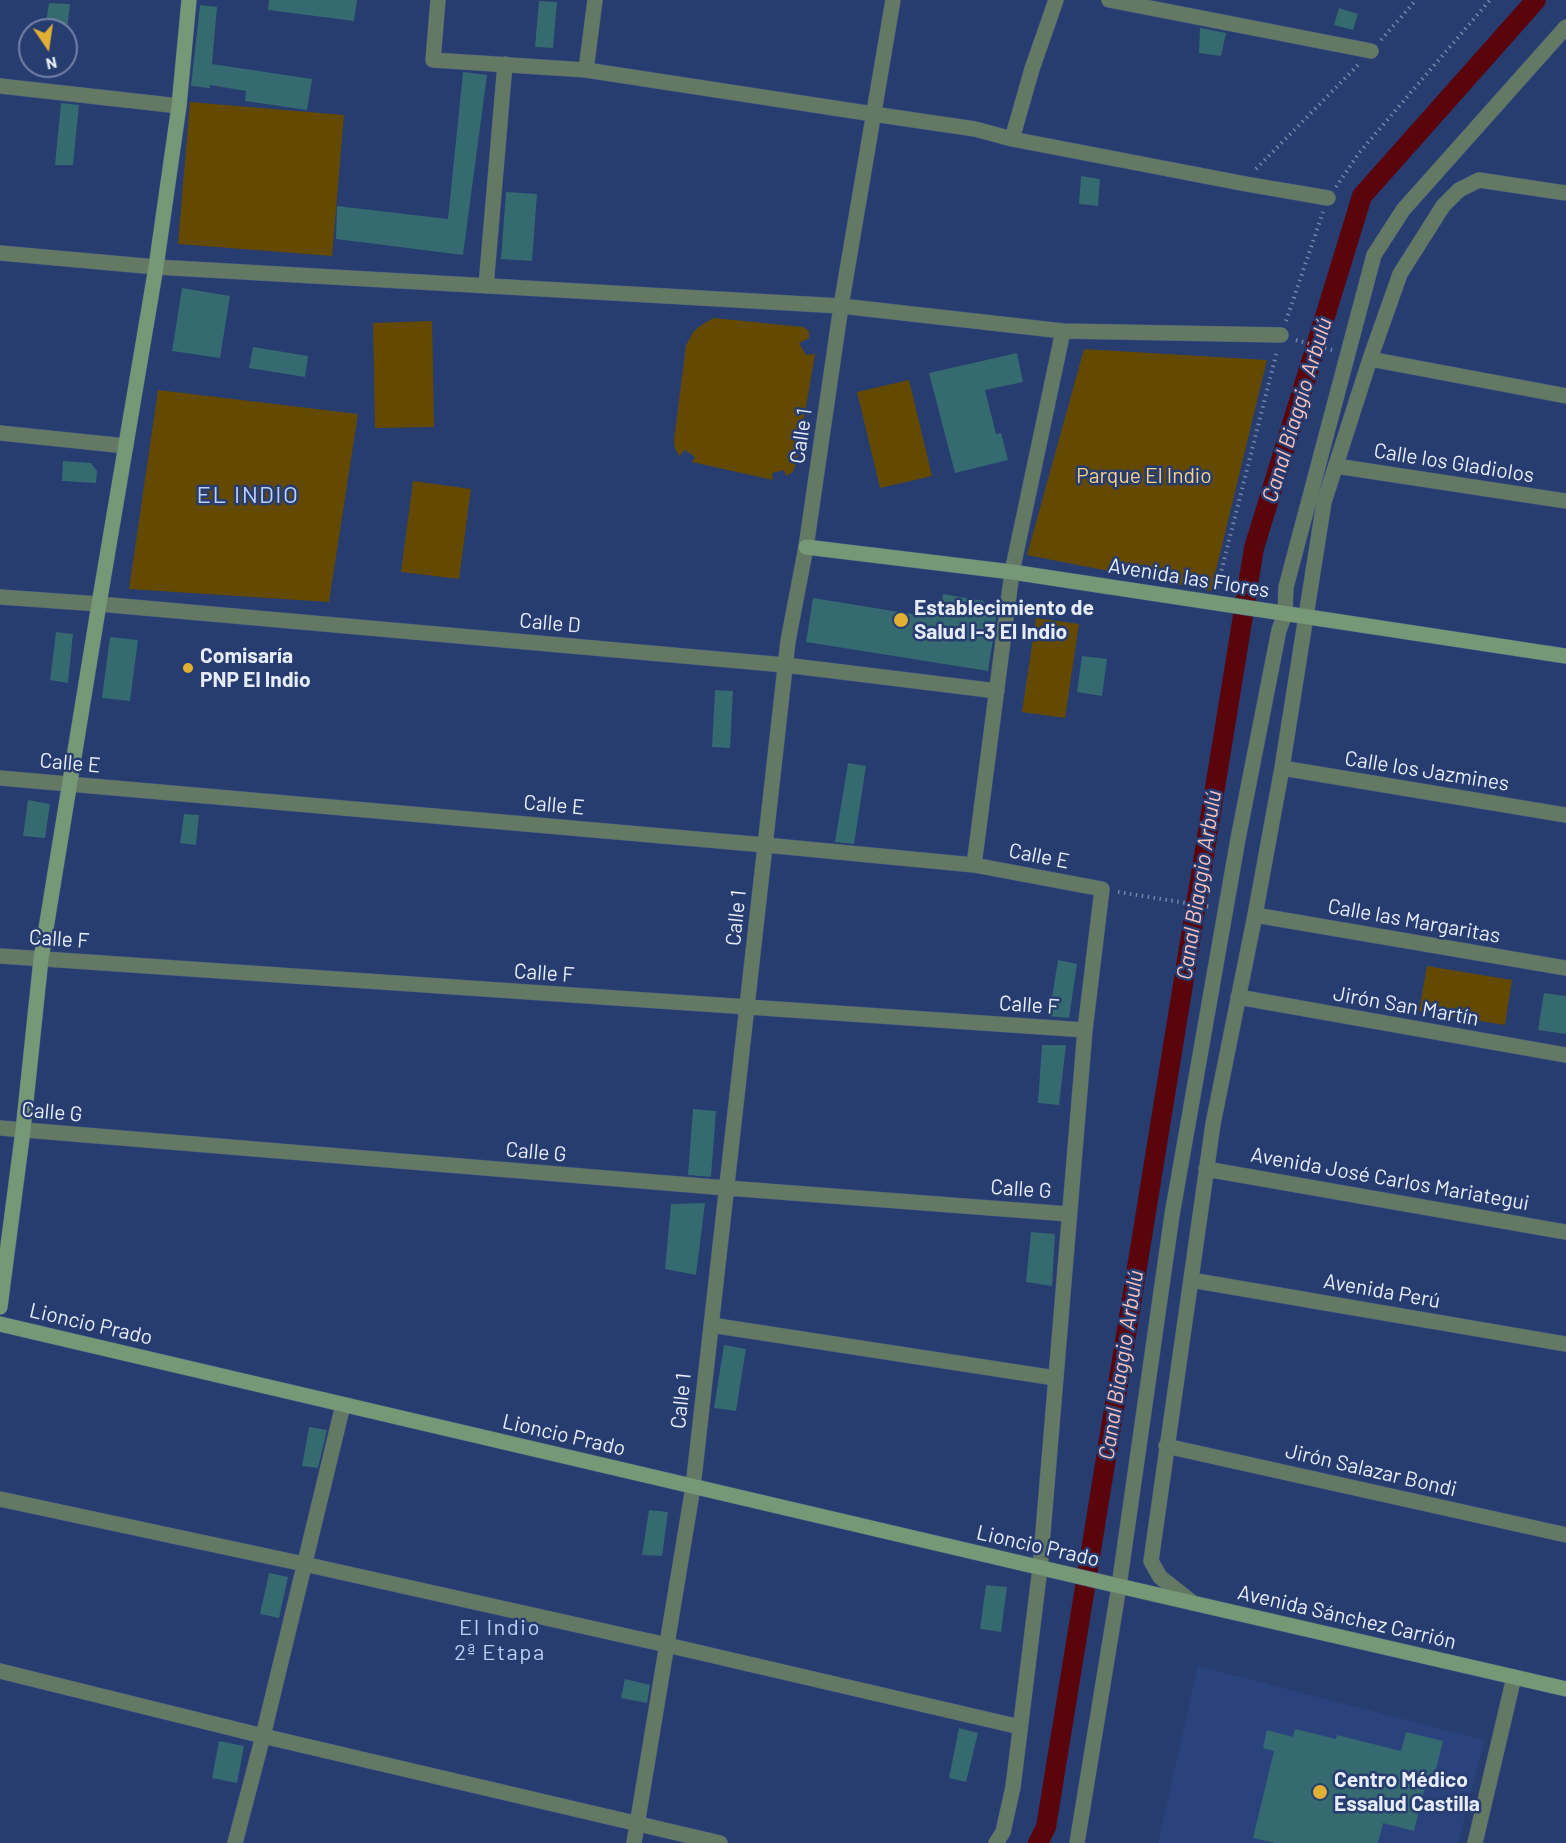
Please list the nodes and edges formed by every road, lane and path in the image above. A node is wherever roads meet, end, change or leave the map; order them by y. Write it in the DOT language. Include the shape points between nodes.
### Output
graph roads {
  1 [pos="189,0"];
  2 [pos="438,0"];
  3 [pos="596,0"];
  4 [pos="893,0"];
  5 [pos="1056,0"];
  6 [pos="1109,0"];
  7 [pos="1416,0"];
  8 [pos="1490,0"];
  9 [pos="1566,27"];
  10 [pos="1371,51"];
  11 [pos="505,64"];
  12 [pos="586,70"];
  13 [pos="0,86"];
  14 [pos="179,106"];
  15 [pos="873,114"];
  16 [pos="1012,139"];
  17 [pos="1246,184"];
  18 [pos="1566,193"];
  19 [pos="1328,198"];
  20 [pos="0,253"];
  21 [pos="156,267"];
  22 [pos="486,286"];
  23 [pos="841,306"];
  24 [pos="1063,332"];
  25 [pos="1287,337"];
  26 [pos="1339,352"];
  27 [pos="1370,359"];
  28 [pos="1566,396"];
  29 [pos="0,433"];
  30 [pos="126,446"];
  31 [pos="1336,466"];
  32 [pos="1566,501"];
  33 [pos="806,547"];
  34 [pos="1012,572"];
  35 [pos="0,597"];
  36 [pos="99,604"];
  37 [pos="1216,604"];
  38 [pos="1278,613"];
  39 [pos="1306,616"];
  40 [pos="1566,656"];
  41 [pos="785,665"];
  42 [pos="997,691"];
  43 [pos="1282,768"];
  44 [pos="0,778"];
  45 [pos="69,784"];
  46 [pos="1566,815"];
  47 [pos="765,845"];
  48 [pos="974,865"];
  49 [pos="1102,889"];
  50 [pos="1217,909"];
  51 [pos="1255,915"];
  52 [pos="0,956"];
  53 [pos="41,959"];
  54 [pos="1566,968"];
  55 [pos="1238,998"];
  56 [pos="747,1008"];
  57 [pos="1086,1029"];
  58 [pos="1566,1055"];
  59 [pos="0,1128"];
  60 [pos="23,1130"];
  61 [pos="1206,1169"];
  62 [pos="727,1188"];
  63 [pos="1070,1214"];
  64 [pos="1566,1232"];
  65 [pos="1191,1280"];
  66 [pos="0,1308"];
  67 [pos="0,1324"];
  68 [pos="711,1325"];
  69 [pos="1566,1344"];
  70 [pos="1055,1378"];
  71 [pos="342,1404"];
  72 [pos="1166,1446"];
  73 [pos="693,1487"];
  74 [pos="0,1499"];
  75 [pos="1566,1535"];
  76 [pos="304,1564"];
  77 [pos="1046,1569"];
  78 [pos="1119,1586"];
  79 [pos="1193,1603"];
  80 [pos="667,1645"];
  81 [pos="0,1671"];
  82 [pos="1514,1677"];
  83 [pos="1566,1689"];
  84 [pos="1020,1727"];
  85 [pos="263,1736"];
  86 [pos="638,1823"];
  87 [pos="235,1843"];
  88 [pos="634,1843"];
  89 [pos="720,1843"];
  90 [pos="996,1843"];
  91 [pos="1077,1843"];
  92 [pos="1475,1843"];
  1 -- 14 [label="street"];
  2 -- 11 [label="street" via="433,60"];
  3 -- 12 [label="street"];
  4 -- 15 [label="street, Calle 1"];
  5 -- 16 [label="street"];
  6 -- 10 [label="street"];
  7 -- 10 [label="path"];
  8 -- 19 [label="path" via="1359,153"];
  9 -- 38 [label="street" via="1403,210 1374,255"];
  10 -- 17 [label="path" via="1259,164"];
  11 -- 12 [label="street"];
  11 -- 22 [label="street"];
  12 -- 15 [label="street"];
  13 -- 14 [label="street"];
  14 -- 21 [label="street"];
  15 -- 16 [label="street" via="975,129"];
  15 -- 23 [label="street, Calle 1"];
  16 -- 17 [label="street"];
  17 -- 19 [label="street"];
  18 -- 27 [label="street" via="1479,180 1459,190 1443,206 1400,274"];
  19 -- 25 [label="path"];
  20 -- 21 [label="street"];
  21 -- 22 [label="street"];
  21 -- 30 [label="street"];
  22 -- 23 [label="street"];
  23 -- 24 [label="street"];
  23 -- 33 [label="street, Calle 1"];
  24 -- 25 [label="street"];
  24 -- 34 [label="street"];
  25 -- 26 [label="path"];
  25 -- 37 [label="path"];
  27 -- 28 [label="street"];
  27 -- 31 [label="street"];
  29 -- 30 [label="street"];
  30 -- 36 [label="street"];
  31 -- 32 [label="street, Calle los Gladiolos"];
  31 -- 39 [label="street" via="1324,502"];
  33 -- 34 [label="street, Avenida las Flores"];
  33 -- 41 [label="street, Calle 1"];
  34 -- 37 [label="street, Avenida las Flores"];
  34 -- 42 [label="street"];
  35 -- 36 [label="street, Calle D"];
  36 -- 41 [label="street, Calle D"];
  36 -- 45 [label="street"];
  37 -- 38 [label="street, Avenida las Flores"];
  38 -- 39 [label="street, Avenida las Flores"];
  38 -- 78 [label="street" via="1279,630 1174,1203"];
  39 -- 40 [label="street, Avenida las Flores"];
  39 -- 43 [label="street"];
  41 -- 42 [label="street, Calle D"];
  41 -- 47 [label="street, Calle 1"];
  42 -- 48 [label="street"];
  43 -- 46 [label="street, Calle los Jazmines"];
  43 -- 51 [label="street"];
  44 -- 45 [label="street, Calle E"];
  45 -- 47 [label="street, Calle E"];
  45 -- 53 [label="street"];
  47 -- 48 [label="street, Calle E"];
  47 -- 56 [label="street, Calle 1"];
  48 -- 49 [label="street, Calle E"];
  49 -- 50 [label="path"];
  49 -- 57 [label="street"];
  51 -- 54 [label="street, Calle las Margaritas"];
  51 -- 55 [label="street"];
  52 -- 53 [label="street, Calle F"];
  53 -- 56 [label="street, Calle F"];
  53 -- 60 [label="street"];
  55 -- 58 [label="street, Jirón San Martín"];
  55 -- 61 [label="street"];
  56 -- 57 [label="street, Calle F"];
  56 -- 62 [label="street, Calle 1"];
  57 -- 63 [label="street"];
  59 -- 60 [label="street, Calle G"];
  60 -- 62 [label="street, Calle G"];
  60 -- 66 [label="street"];
  61 -- 64 [label="street, Avenida José Carlos Mariategui"];
  61 -- 65 [label="street"];
  62 -- 63 [label="street, Calle G"];
  62 -- 68 [label="street, Calle 1"];
  63 -- 70 [label="street"];
  65 -- 69 [label="street, Avenida Perú"];
  65 -- 72 [label="street"];
  67 -- 71 [label="street, Lioncio Prado"];
  68 -- 70 [label="street"];
  68 -- 73 [label="street, Calle 1"];
  70 -- 77 [label="street"];
  71 -- 73 [label="street, Lioncio Prado"];
  71 -- 76 [label="street"];
  72 -- 75 [label="street, Jirón Salazar Bondi"];
  72 -- 79 [label="street" via="1150,1561 1160,1576"];
  73 -- 77 [label="street, Lioncio Prado"];
  73 -- 80 [label="street, Calle 1"];
  74 -- 76 [label="street"];
  76 -- 80 [label="street"];
  76 -- 85 [label="street"];
  77 -- 78 [label="street, Lioncio Prado"];
  77 -- 84 [label="street"];
  78 -- 79 [label="street, Avenida Sánchez Carrión"];
  78 -- 91 [label="street"];
  79 -- 82 [label="street, Avenida Sánchez Carrión"];
  80 -- 84 [label="street"];
  80 -- 86 [label="street, Calle 1"];
  81 -- 85 [label="street"];
  82 -- 83 [label="street, Avenida Sánchez Carrión"];
  82 -- 92 [label="street"];
  84 -- 90 [label="street" via="1003,1832"];
  85 -- 86 [label="street"];
  85 -- 87 [label="street"];
  86 -- 88 [label="street, Calle 1"];
  86 -- 89 [label="street"];
}
